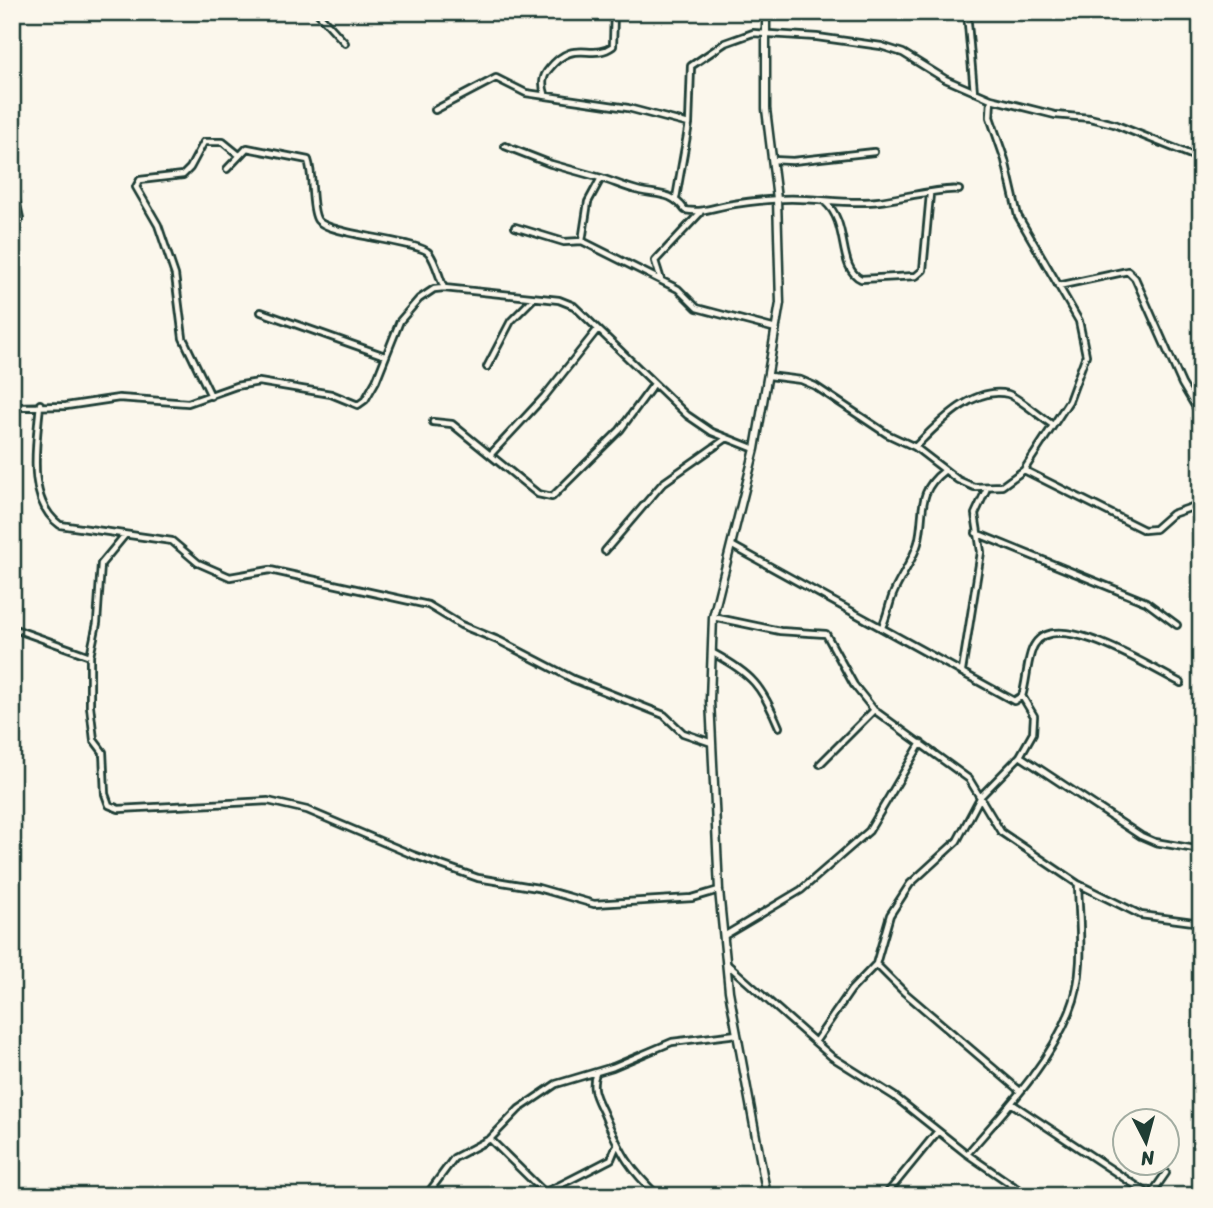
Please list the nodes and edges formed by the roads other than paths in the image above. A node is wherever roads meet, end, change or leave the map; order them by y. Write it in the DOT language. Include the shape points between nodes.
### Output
graph roads {
  1 [pos="317,12"];
  2 [pos="614,12"];
  3 [pos="766,12"];
  4 [pos="967,12"];
  5 [pos="767,35"];
  6 [pos="345,43"];
  7 [pos="974,92"];
  8 [pos="545,94"];
  9 [pos="991,99"];
  10 [pos="436,110"];
  11 [pos="689,124"];
  12 [pos="505,146"];
  13 [pos="874,152"];
  14 [pos="239,155"];
  15 [pos="1201,159"];
  16 [pos="772,160"];
  17 [pos="227,169"];
  18 [pos="601,178"];
  19 [pos="12,182"];
  20 [pos="959,190"];
  21 [pos="930,194"];
  22 [pos="676,198"];
  23 [pos="777,199"];
  24 [pos="825,202"];
  25 [pos="700,212"];
  26 [pos="515,228"];
  27 [pos="12,230"];
  28 [pos="582,241"];
  29 [pos="655,261"];
  30 [pos="640,270"];
  31 [pos="661,280"];
  32 [pos="1058,286"];
  33 [pos="444,288"];
  34 [pos="535,298"];
  35 [pos="261,312"];
  36 [pos="777,329"];
  37 [pos="597,330"];
  38 [pos="385,356"];
  39 [pos="487,367"];
  40 [pos="769,376"];
  41 [pos="654,384"];
  42 [pos="211,396"];
  43 [pos="40,404"];
  44 [pos="12,407"];
  45 [pos="1201,416"];
  46 [pos="433,422"];
  47 [pos="1054,425"];
  48 [pos="727,437"];
  49 [pos="915,447"];
  50 [pos="755,449"];
  51 [pos="491,453"];
  52 [pos="1024,470"];
  53 [pos="944,471"];
  54 [pos="987,488"];
  55 [pos="1201,504"];
  56 [pos="976,533"];
  57 [pos="125,534"];
  58 [pos="731,545"];
  59 [pos="605,551"];
  60 [pos="713,617"];
  61 [pos="1177,625"];
  62 [pos="881,627"];
  63 [pos="12,628"];
  64 [pos="713,653"];
  65 [pos="90,656"];
  66 [pos="962,671"];
  67 [pos="1181,683"];
  68 [pos="1022,696"];
  69 [pos="874,709"];
  70 [pos="779,727"];
  71 [pos="712,743"];
  72 [pos="921,743"];
  73 [pos="1020,756"];
  74 [pos="820,764"];
  75 [pos="981,796"];
  76 [pos="1201,849"];
  77 [pos="1078,884"];
  78 [pos="719,890"];
  79 [pos="1201,923"];
  80 [pos="724,936"];
  81 [pos="727,964"];
  82 [pos="876,964"];
  83 [pos="737,1034"];
  84 [pos="815,1042"];
  85 [pos="597,1072"];
  86 [pos="1201,1086"];
  87 [pos="1020,1091"];
  88 [pos="1011,1102"];
  89 [pos="1201,1102"];
  90 [pos="938,1131"];
  91 [pos="490,1139"];
  92 [pos="616,1147"];
  93 [pos="967,1154"];
  94 [pos="1164,1176"];
  95 [pos="1024,1195"];
  96 [pos="426,1196"];
  97 [pos="658,1196"];
  98 [pos="767,1196"];
  99 [pos="885,1196"];
  100 [pos="1150,1196"];
  1 -- 6 [label="street"];
  2 -- 8 [label="street" via="613,46 607,51 579,50 559,56 544,75"];
  3 -- 5 [label="street"];
  4 -- 7 [label="street"];
  5 -- 7 [label="street" via="890,48"];
  5 -- 11 [label="street" via="753,33 725,43 691,66"];
  5 -- 16 [label="street" via="766,109"];
  7 -- 9 [label="street"];
  8 -- 10 [label="street" via="513,89 496,78"];
  8 -- 11 [label="street"];
  9 -- 15 [label="street" via="1114,124"];
  9 -- 32 [label="street" via="990,117 1018,216"];
  11 -- 22 [label="street"];
  12 -- 18 [label="street"];
  13 -- 16 [label="street"];
  14 -- 17 [label="street"];
  14 -- 33 [label="street" via="247,148 308,160 317,219 325,226 428,251"];
  14 -- 42 [label="street" via="223,142 204,142 183,174 140,180 136,187 158,225 175,275 183,338"];
  16 -- 23 [label="street"];
  18 -- 22 [label="street"];
  18 -- 28 [label="street" via="588,202"];
  19 -- 27 [label="street" via="20,218"];
  20 -- 21 [label="street"];
  21 -- 24 [label="street"];
  21 -- 24 [label="street" via="923,270 916,276 856,276 847,261 835,210"];
  22 -- 25 [label="street" via="685,210"];
  23 -- 24 [label="street" via="808,197"];
  23 -- 25 [label="street"];
  23 -- 36 [label="street" via="781,270"];
  25 -- 29 [label="street"];
  26 -- 28 [label="street" via="564,242"];
  28 -- 30 [label="street"];
  29 -- 30 [label="street"];
  29 -- 31 [label="street"];
  30 -- 31 [label="street"];
  31 -- 36 [label="street" via="678,289 697,309"];
  32 -- 45 [label="street" via="1128,271"];
  32 -- 47 [label="street" via="1079,321 1086,355 1069,401"];
  33 -- 34 [label="street"];
  33 -- 38 [label="street" via="419,299 400,321"];
  34 -- 37 [label="street" via="574,306"];
  34 -- 39 [label="street" via="511,320"];
  35 -- 38 [label="street"];
  36 -- 40 [label="street"];
  37 -- 41 [label="street"];
  37 -- 51 [label="street" via="544,397"];
  38 -- 42 [label="street" via="365,400 358,405 331,394 260,382"];
  40 -- 49 [label="street" via="815,386"];
  40 -- 50 [label="street"];
  41 -- 48 [label="street" via="687,415"];
  41 -- 51 [label="street" via="620,430 552,498 538,494"];
  42 -- 43 [label="street" via="188,403 119,398"];
  43 -- 44 [label="street"];
  43 -- 57 [label="street" via="34,472 50,518 60,525"];
  46 -- 51 [label="street" via="452,424"];
  47 -- 49 [label="street" via="1016,398 997,393 974,399 948,414"];
  47 -- 52 [label="street"];
  48 -- 50 [label="street"];
  48 -- 59 [label="street" via="663,483"];
  49 -- 53 [label="street"];
  50 -- 58 [label="street"];
  52 -- 54 [label="street" via="1002,486"];
  52 -- 55 [label="street" via="1144,530 1155,529 1172,514"];
  53 -- 54 [label="street" via="974,487"];
  53 -- 62 [label="street" via="926,490 917,546"];
  54 -- 56 [label="street" via="975,514"];
  56 -- 61 [label="street" via="1146,602"];
  56 -- 66 [label="street" via="981,552"];
  57 -- 65 [label="street" via="101,564"];
  57 -- 71 [label="street" via="172,541 198,563 230,577 271,570 428,605 573,679 664,715 683,733"];
  58 -- 60 [label="street"];
  58 -- 62 [label="street"];
  60 -- 64 [label="street"];
  60 -- 69 [label="street" via="780,631 826,634 854,685"];
  62 -- 66 [label="street"];
  63 -- 65 [label="street"];
  64 -- 70 [label="street" via="744,670 757,684"];
  64 -- 71 [label="street"];
  65 -- 78 [label="street" via="94,740 103,752 105,794 109,805 119,809 268,801 307,810 478,878 594,904 692,898"];
  66 -- 68 [label="street" via="1014,701"];
  67 -- 68 [label="street" via="1077,632 1055,632 1036,641"];
  68 -- 73 [label="street" via="1034,716 1033,733"];
  69 -- 72 [label="street"];
  69 -- 74 [label="street"];
  71 -- 78 [label="street"];
  72 -- 75 [label="street" via="969,779"];
  72 -- 80 [label="street" via="869,831 802,890"];
  73 -- 75 [label="street"];
  73 -- 76 [label="street" via="1140,836"];
  75 -- 77 [label="street" via="1001,832"];
  75 -- 82 [label="street" via="957,841 910,884 890,915"];
  77 -- 79 [label="street" via="1141,915"];
  77 -- 87 [label="street" via="1080,959 1071,1010 1035,1074"];
  78 -- 80 [label="street"];
  80 -- 81 [label="street"];
  81 -- 83 [label="street"];
  81 -- 84 [label="street"];
  82 -- 84 [label="street" via="851,990"];
  82 -- 87 [label="street"];
  83 -- 85 [label="street" via="673,1042"];
  83 -- 98 [label="street"];
  84 -- 90 [label="street"];
  85 -- 91 [label="street" via="556,1084 519,1109"];
  85 -- 92 [label="street" via="592,1090"];
  86 -- 89 [label="street"];
  87 -- 88 [label="street"];
  88 -- 93 [label="street"];
  88 -- 100 [label="street"];
  90 -- 93 [label="street"];
  90 -- 99 [label="street"];
  91 -- 92 [label="street" via="544,1192 611,1159"];
  91 -- 96 [label="street" via="454,1158"];
  92 -- 97 [label="street"];
  93 -- 95 [label="street"];
  94 -- 100 [label="street"];
}
